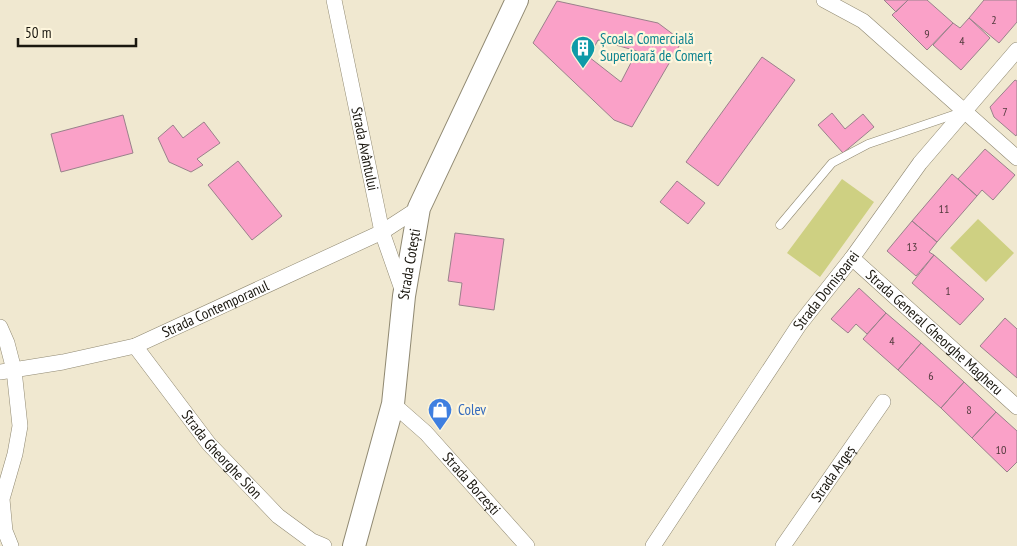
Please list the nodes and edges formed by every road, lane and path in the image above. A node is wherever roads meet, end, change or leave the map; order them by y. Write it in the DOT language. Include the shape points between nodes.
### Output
graph roads {
  1 [pos="334,0"];
  2 [pos="517,0"];
  3 [pos="824,0"];
  4 [pos="1017,50"];
  5 [pos="966,111"];
  6 [pos="1017,158"];
  7 [pos="419,208"];
  8 [pos="780,225"];
  9 [pos="382,232"];
  10 [pos="852,258"];
  11 [pos="404,296"];
  12 [pos="0,327"];
  13 [pos="134,346"];
  14 [pos="7,371"];
  15 [pos="882,402"];
  16 [pos="394,404"];
  17 [pos="1017,407"];
  18 [pos="11,546"];
  19 [pos="324,546"];
  20 [pos="354,546"];
  21 [pos="527,546"];
  22 [pos="653,546"];
  23 [pos="783,546"];
  1 -- 9 [label="street, Strada Avântului"];
  2 -- 7 [label="street, Strada Cotești"];
  3 -- 5 [label="street" via="863,21"];
  4 -- 5 [label="street, Strada Dornișoarei"];
  5 -- 6 [label="street"];
  5 -- 8 [label="lane" via="868,144 832,163"];
  5 -- 10 [label="street, Strada Dornișoarei" via="920,163"];
  7 -- 9 [label="street, Strada Contemporanul"];
  7 -- 11 [label="street, Strada Cotești"];
  9 -- 11 [label="street, Strada Avântului"];
  9 -- 13 [label="street, Strada Contemporanul"];
  10 -- 17 [label="street, Strada General Gheorghe Magheru"];
  10 -- 22 [label="street, Strada Dornișoarei" via="799,325"];
  11 -- 16 [label="street, Strada Cotești"];
  12 -- 14 [label="street" via="7,343"];
  13 -- 14 [label="street, Strada Contemporanul"];
  13 -- 19 [label="street, Strada Gheorghe Sion" via="216,451 278,516"];
  14 -- 18 [label="street" via="20,426 2,499 5,531"];
  15 -- 23 [label="street, Strada Argeș"];
  16 -- 20 [label="street, Strada Cotești"];
  16 -- 21 [label="street, Strada Borzești" via="426,432"];
}
